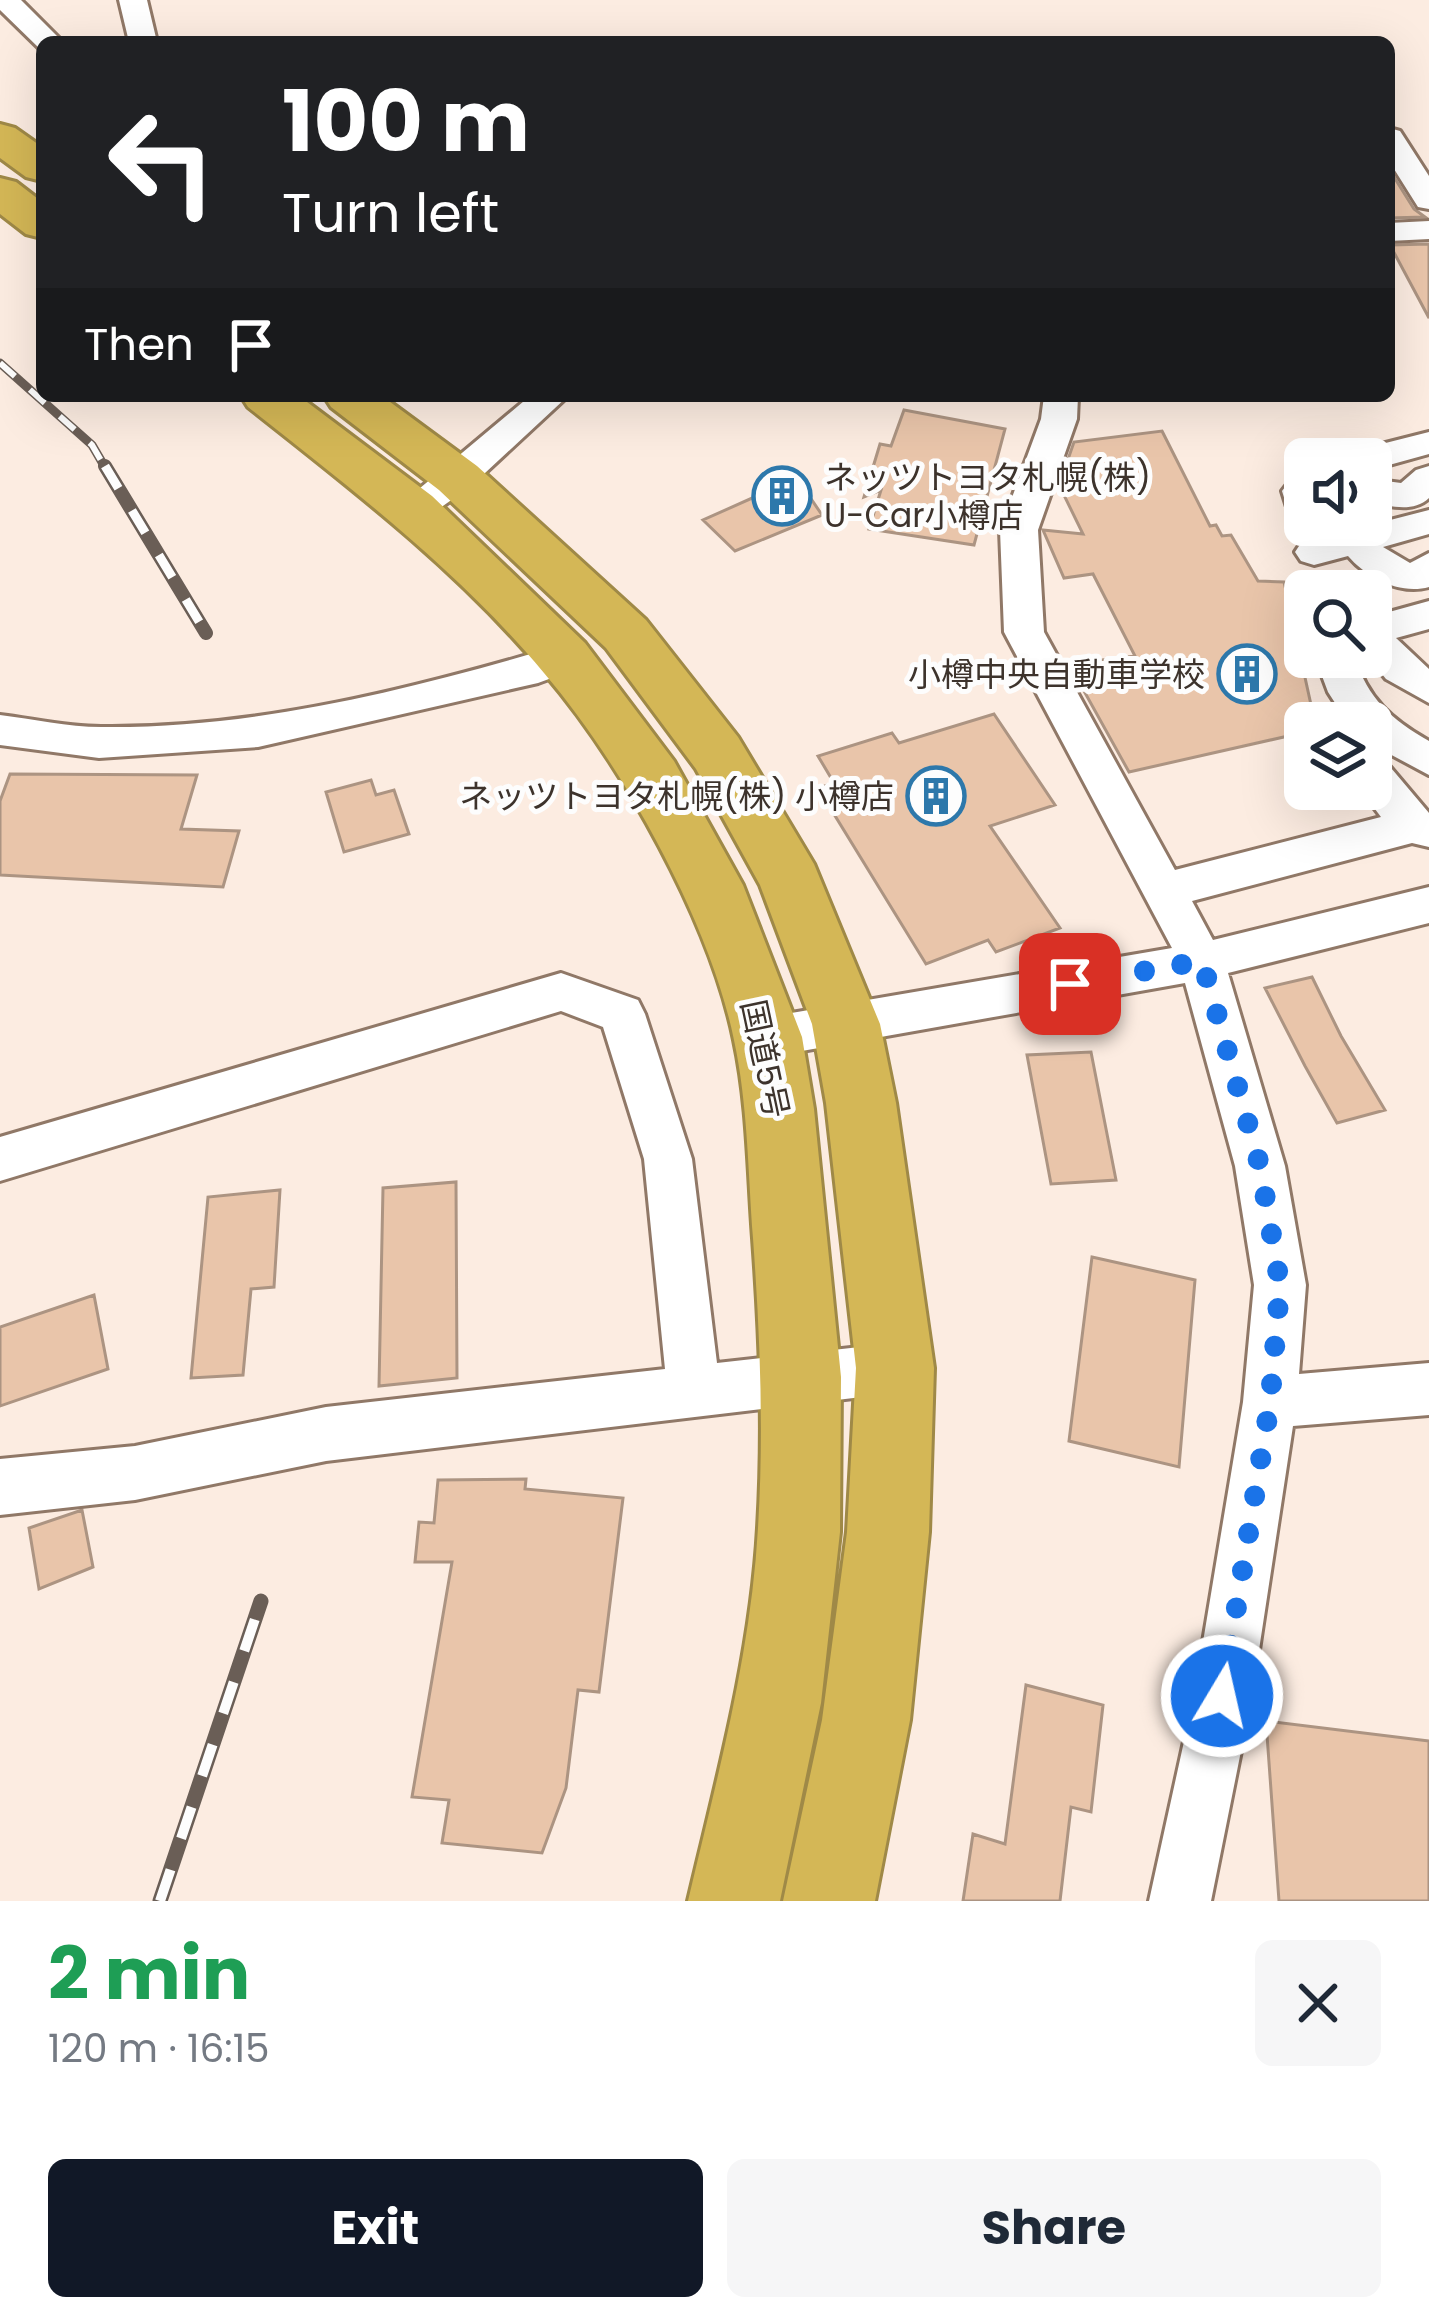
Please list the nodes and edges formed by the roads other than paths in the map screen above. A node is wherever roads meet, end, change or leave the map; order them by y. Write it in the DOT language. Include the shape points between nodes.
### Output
graph roads {
  1 [pos="5,0"];
  2 [pos="133,0"];
  3 [pos="43,36"];
  4 [pos="142,36"];
  5 [pos="0,137"];
  6 [pos="1395,146"];
  7 [pos="36,164"];
  8 [pos="0,192"];
  9 [pos="1429,200"];
  10 [pos="36,219"];
  11 [pos="1429,230"];
  12 [pos="1395,232"];
  13 [pos="276,402"];
  14 [pos="354,402"];
  15 [pos="544,402"];
  16 [pos="1060,402"];
  17 [pos="1429,442"];
  18 [pos="1392,452"];
  19 [pos="1429,478"];
  20 [pos="435,493"];
  21 [pos="1392,494"];
  22 [pos="1429,522"];
  23 [pos="1392,532"];
  24 [pos="1361,546"];
  25 [pos="1429,566"];
  26 [pos="1429,615"];
  27 [pos="1392,626"];
  28 [pos="565,658"];
  29 [pos="1392,659"];
  30 [pos="1429,688"];
  31 [pos="0,730"];
  32 [pos="1392,746"];
  33 [pos="1429,759"];
  34 [pos="1392,767"];
  35 [pos="1423,816"];
  36 [pos="1163,891"];
  37 [pos="1429,904"];
  38 [pos="1202,961"];
  39 [pos="846,1024"];
  40 [pos="768,1037"];
  41 [pos="0,1159"];
  42 [pos="895,1368"];
  43 [pos="802,1377"];
  44 [pos="1429,1389"];
  45 [pos="694,1391"];
  46 [pos="1270,1402"];
  47 [pos="0,1487"];
  48 [pos="734,1901"];
  49 [pos="829,1901"];
  50 [pos="1180,1901"];
  1 -- 3 [label="street"];
  2 -- 4 [label="street"];
  5 -- 7 [label="highway"];
  6 -- 9 [label="street"];
  8 -- 10 [label="highway"];
  11 -- 12 [label="street"];
  13 -- 20 [label="highway, 国道5号"];
  14 -- 20 [label="highway, 国道5号"];
  15 -- 20 [label="street"];
  16 -- 36 [label="street" via="1018,530 1024,632"];
  17 -- 18 [label="street"];
  19 -- 21 [label="street" via="1409,496"];
  20 -- 28 [label="highway, 国道5号"];
  20 -- 39 [label="highway, 国道5号" via="626,634 717,753 791,882"];
  22 -- 23 [label="street"];
  24 -- 25 [label="street" via="1394,574 1418,577"];
  26 -- 27 [label="street"];
  28 -- 31 [label="street" via="258,732 99,743"];
  28 -- 40 [label="highway, 国道5号" via="652,777 720,903"];
  29 -- 30 [label="street"];
  32 -- 33 [label="street"];
  34 -- 35 [label="street"];
  35 -- 36 [label="street"];
  36 -- 38 [label="street"];
  37 -- 38 [label="street"];
  38 -- 39 [label="street"];
  38 -- 46 [label="street" via="1260,1166 1280,1285"];
  39 -- 40 [label="street"];
  39 -- 42 [label="highway, 国道5号"];
  40 -- 43 [label="highway, 国道5号"];
  41 -- 45 [label="street" via="561,992 622,1014 668,1159"];
  42 -- 43 [label="street"];
  42 -- 49 [label="highway, 国道5号" via="888,1532 866,1720"];
  43 -- 45 [label="street"];
  43 -- 48 [label="highway, 国道5号" via="799,1532 778,1703"];
  44 -- 46 [label="street"];
  45 -- 47 [label="street" via="326,1434 135,1472"];
  46 -- 50 [label="street"];
}
